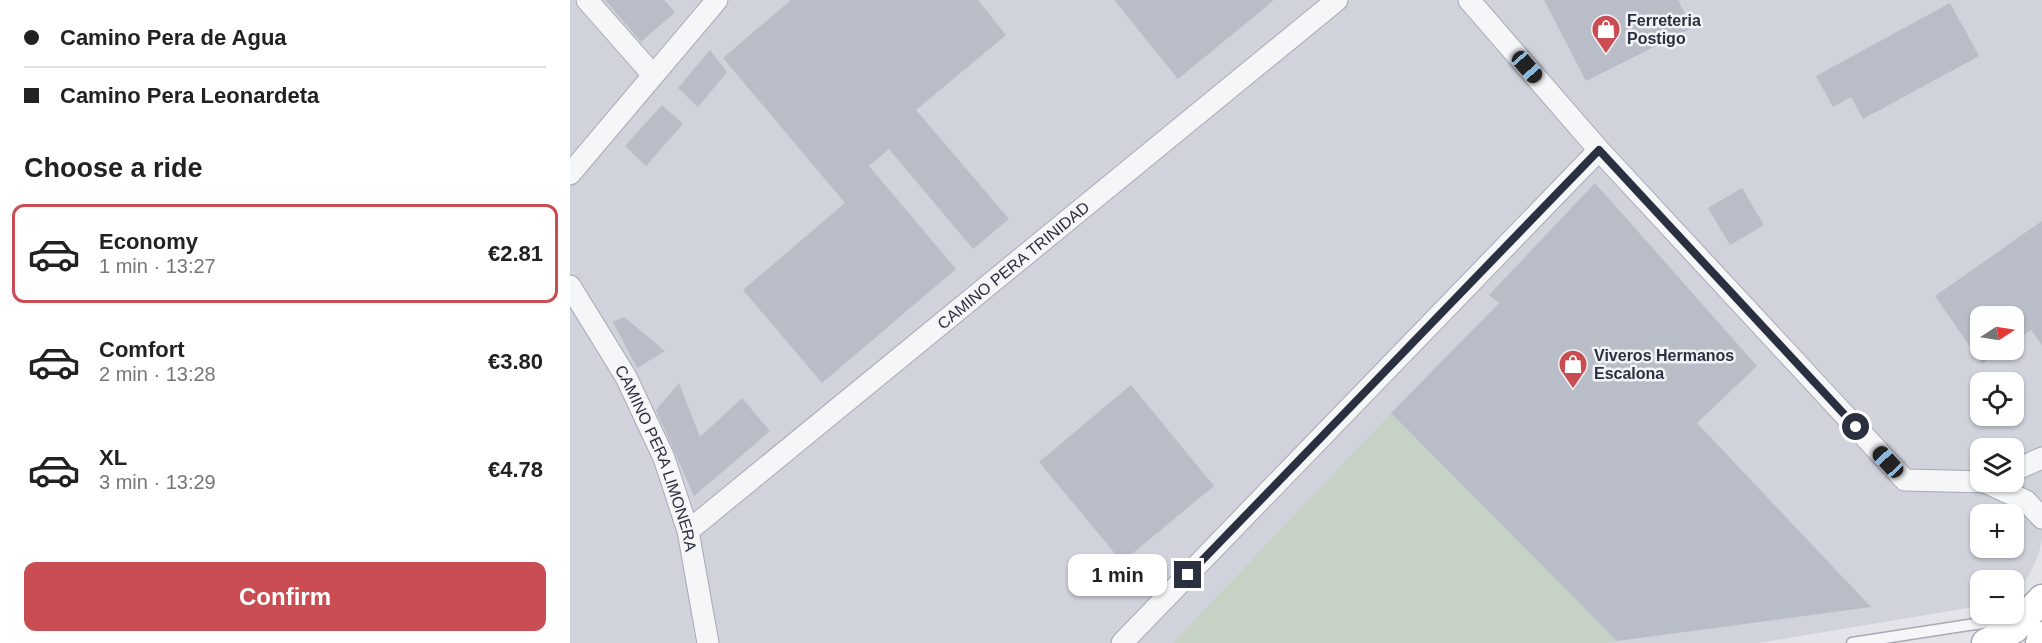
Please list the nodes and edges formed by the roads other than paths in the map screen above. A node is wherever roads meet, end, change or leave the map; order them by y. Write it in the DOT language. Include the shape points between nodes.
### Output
graph roads {
  1 [pos="587,0"];
  2 [pos="717,0"];
  3 [pos="1337,0"];
  4 [pos="1469,0"];
  5 [pos="653,75"];
  6 [pos="1599,150"];
  7 [pos="570,174"];
  8 [pos="570,286"];
  9 [pos="2042,458"];
  10 [pos="2024,466"];
  11 [pos="1970,482"];
  12 [pos="2008,492"];
  13 [pos="2042,518"];
  14 [pos="688,531"];
  15 [pos="2038,616"];
  16 [pos="708,643"];
  17 [pos="1122,643"];
  18 [pos="1852,643"];
  19 [pos="1986,643"];
  20 [pos="2040,643"];
  1 -- 5 [label="street"];
  2 -- 5 [label="street"];
  3 -- 14 [label="street, CAMINO PERA TRINIDAD"];
  4 -- 6 [label="street"];
  5 -- 7 [label="street"];
  6 -- 11 [label="street" via="1905,480"];
  6 -- 17 [label="street"];
  8 -- 14 [label="street, CAMINO PERA LIMONERA" via="626,377 664,458"];
  9 -- 10 [label="street"];
  12 -- 13 [label="street" via="2026,501"];
  14 -- 16 [label="street, CAMINO PERA LIMONERA"];
  15 -- 18 [label="lane"];
  15 -- 19 [label="street"];
  15 -- 20 [label="street"];
}
